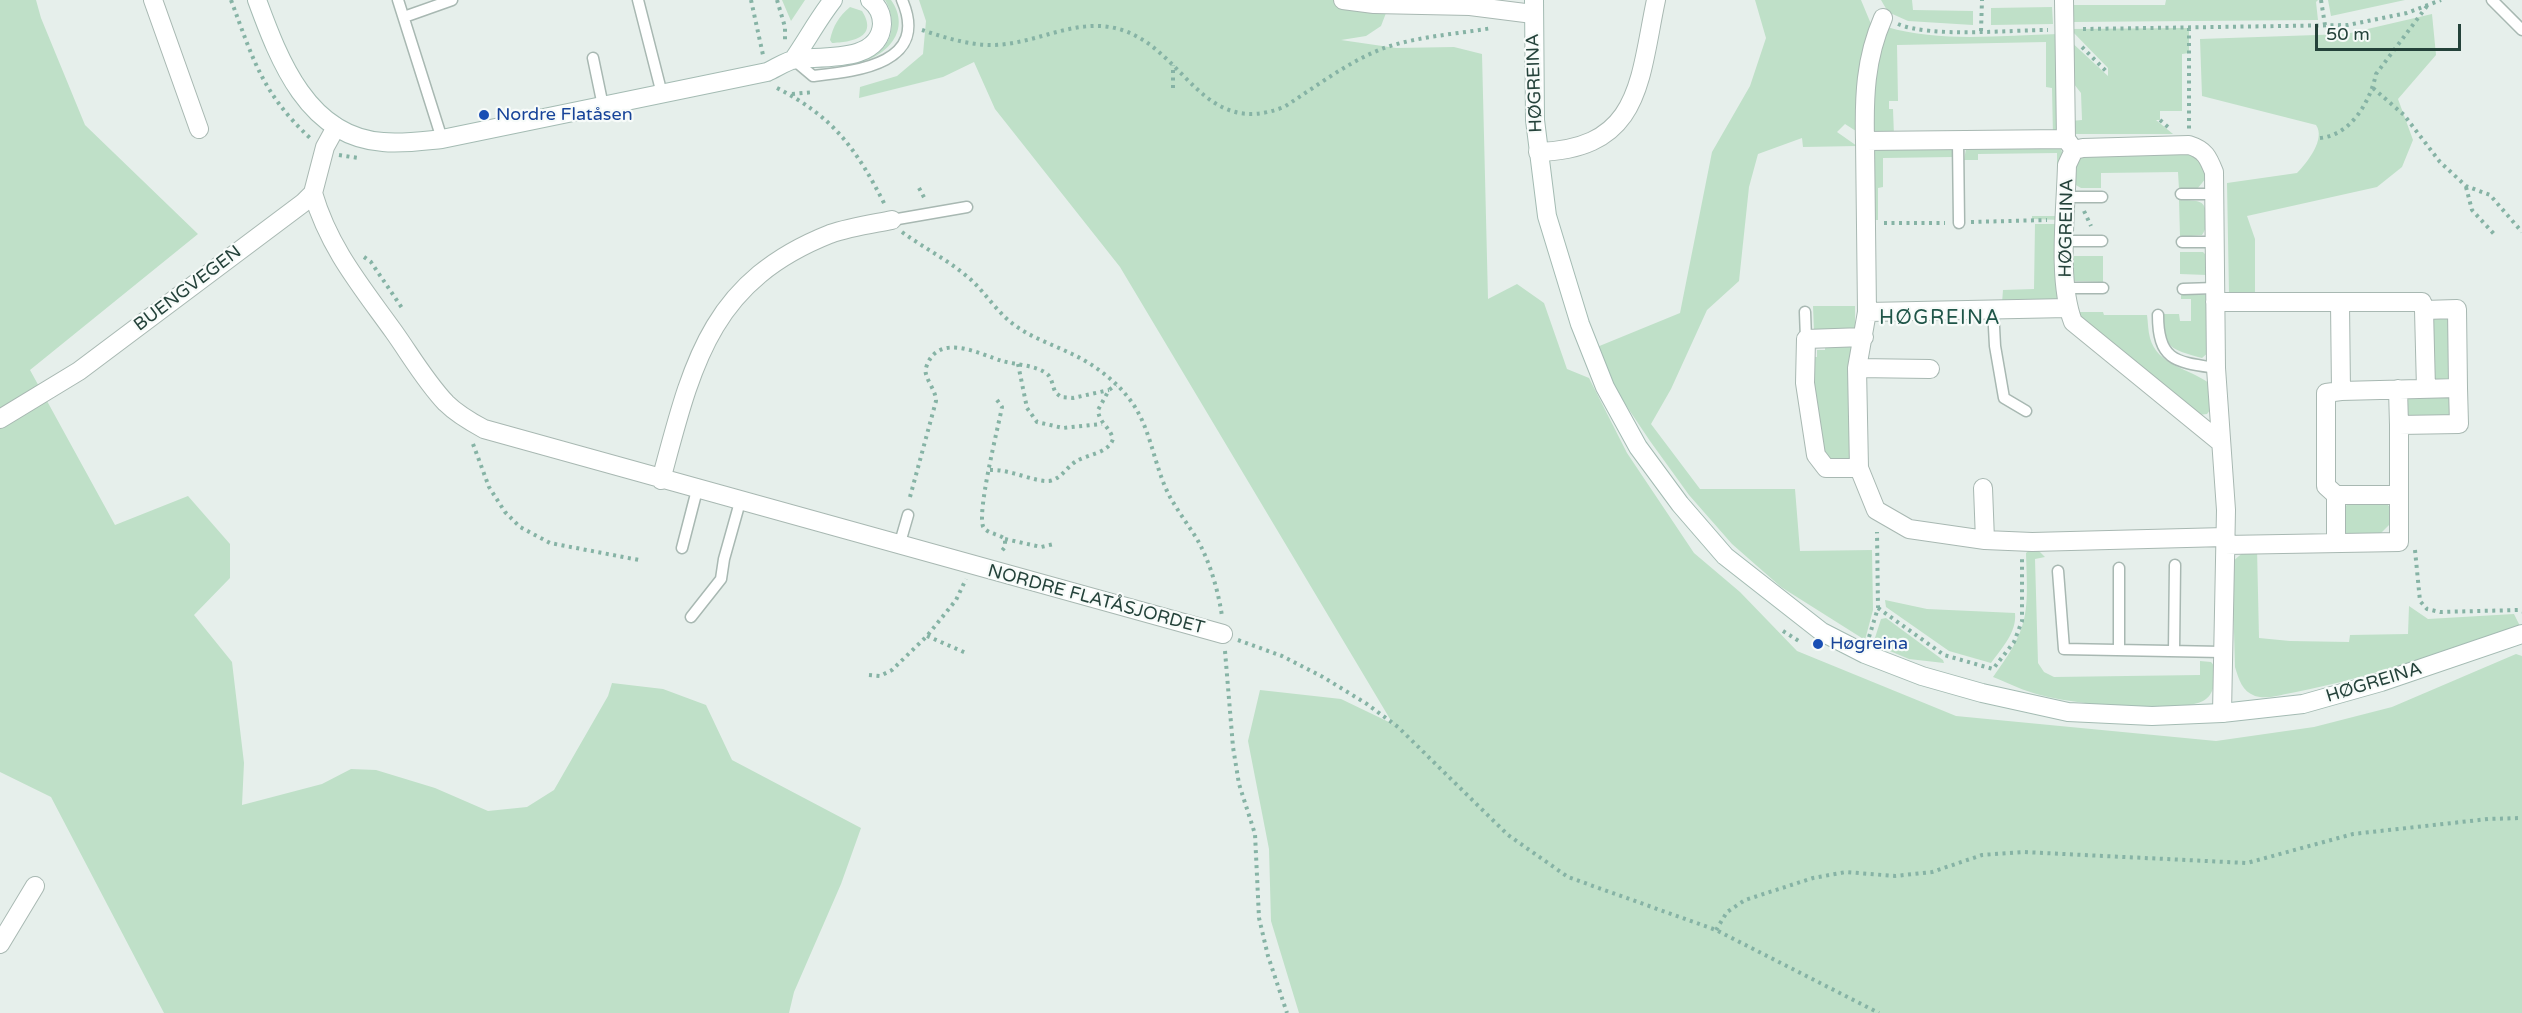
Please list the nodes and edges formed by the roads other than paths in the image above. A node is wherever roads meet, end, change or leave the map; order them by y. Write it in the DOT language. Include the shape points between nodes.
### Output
graph roads {
  1 [pos="153,0"];
  2 [pos="257,0"];
  3 [pos="398,0"];
  4 [pos="452,0"];
  5 [pos="638,0"];
  6 [pos="833,0"];
  7 [pos="870,0"];
  8 [pos="902,0"];
  9 [pos="1344,0"];
  10 [pos="1656,0"];
  11 [pos="2064,0"];
  12 [pos="2493,0"];
  13 [pos="1420,3"];
  14 [pos="1534,7"];
  15 [pos="404,17"];
  16 [pos="1883,18"];
  17 [pos="2522,30"];
  18 [pos="787,53"];
  19 [pos="593,58"];
  20 [pos="662,94"];
  21 [pos="603,106"];
  22 [pos="336,128"];
  23 [pos="199,129"];
  24 [pos="442,139"];
  25 [pos="1865,141"];
  26 [pos="1958,142"];
  27 [pos="2070,145"];
  28 [pos="1538,152"];
  29 [pos="313,193"];
  30 [pos="2181,194"];
  31 [pos="2214,194"];
  32 [pos="2066,197"];
  33 [pos="2102,197"];
  34 [pos="967,207"];
  35 [pos="1959,223"];
  36 [pos="895,228"];
  37 [pos="2065,241"];
  38 [pos="2102,241"];
  39 [pos="2182,242"];
  40 [pos="2215,242"];
  41 [pos="2066,288"];
  42 [pos="2103,288"];
  43 [pos="2183,289"];
  44 [pos="2215,295"];
  45 [pos="2340,303"];
  46 [pos="1993,308"];
  47 [pos="2068,308"];
  48 [pos="2424,310"];
  49 [pos="1805,312"];
  50 [pos="1867,312"];
  51 [pos="2158,315"];
  52 [pos="1864,337"];
  53 [pos="1806,339"];
  54 [pos="1857,368"];
  55 [pos="2216,368"];
  56 [pos="1930,369"];
  57 [pos="2458,387"];
  58 [pos="2398,389"];
  59 [pos="2426,389"];
  60 [pos="2341,391"];
  61 [pos="2026,411"];
  62 [pos="0,419"];
  63 [pos="2398,425"];
  64 [pos="2220,442"];
  65 [pos="1859,468"];
  66 [pos="661,480"];
  67 [pos="1983,488"];
  68 [pos="697,490"];
  69 [pos="2336,495"];
  70 [pos="2398,495"];
  71 [pos="740,502"];
  72 [pos="908,515"];
  73 [pos="1984,540"];
  74 [pos="2225,541"];
  75 [pos="2336,543"];
  76 [pos="899,546"];
  77 [pos="682,548"];
  78 [pos="2175,565"];
  79 [pos="2119,568"];
  80 [pos="2058,571"];
  81 [pos="691,617"];
  82 [pos="1223,634"];
  83 [pos="2522,634"];
  84 [pos="2119,650"];
  85 [pos="2174,651"];
  86 [pos="2222,652"];
  87 [pos="2222,713"];
  88 [pos="35,886"];
  89 [pos="0,944"];
  1 -- 23 [label="street"];
  2 -- 22 [label="street" via="299,92"];
  3 -- 15 [label="lane"];
  4 -- 15 [label="lane"];
  5 -- 20 [label="lane"];
  6 -- 18 [label="street" via="810,36"];
  7 -- 18 [label="street" via="881,13 882,25 879,37 870,46 838,57"];
  8 -- 18 [label="lane" via="907,10 907,33 899,51 888,60 813,76"];
  9 -- 13 [label="street"];
  10 -- 28 [label="street, HØGREINA" via="1638,88 1626,114 1594,140 1558,151"];
  11 -- 27 [label="street, HØGREINA"];
  12 -- 17 [label="lane"];
  13 -- 14 [label="street"];
  14 -- 28 [label="street, HØGREINA"];
  15 -- 24 [label="lane"];
  16 -- 25 [label="street" via="1867,71"];
  18 -- 20 [label="street"];
  19 -- 21 [label="lane"];
  20 -- 21 [label="street"];
  21 -- 24 [label="street"];
  22 -- 24 [label="street" via="381,142"];
  22 -- 29 [label="street" via="324,147"];
  25 -- 26 [label="street"];
  25 -- 50 [label="street"];
  26 -- 27 [label="street"];
  26 -- 35 [label="lane"];
  27 -- 31 [label="street" via="2200,148 2214,172"];
  27 -- 32 [label="street, HØGREINA"];
  28 -- 87 [label="street, HØGREINA" via="1547,216 1580,324 1605,387 1638,447 1725,556 1822,632 1864,654 1922,676 2068,712 2152,716"];
  29 -- 62 [label="street, BUENGVEGEN" via="79,371"];
  29 -- 66 [label="street, NORDRE FLATÅSJORDET" via="333,246 447,404 484,429"];
  30 -- 31 [label="lane"];
  31 -- 40 [label="street"];
  32 -- 33 [label="lane"];
  32 -- 37 [label="street, HØGREINA"];
  34 -- 36 [label="lane"];
  36 -- 66 [label="street" via="833,233 794,250 763,270 741,292 704,345"];
  37 -- 38 [label="lane"];
  37 -- 41 [label="street, HØGREINA"];
  39 -- 40 [label="lane"];
  40 -- 44 [label="street"];
  41 -- 42 [label="lane"];
  41 -- 47 [label="street, HØGREINA"];
  43 -- 44 [label="lane"];
  44 -- 45 [label="street"];
  44 -- 55 [label="street"];
  45 -- 48 [label="street" via="2422,302"];
  45 -- 60 [label="street"];
  46 -- 47 [label="street"];
  46 -- 50 [label="street"];
  46 -- 61 [label="lane" via="2004,398"];
  47 -- 64 [label="street, HØGREINA" via="2073,322"];
  48 -- 57 [label="street" via="2457,309"];
  48 -- 59 [label="street"];
  49 -- 53 [label="lane"];
  50 -- 52 [label="street"];
  51 -- 55 [label="lane" via="2158,337 2171,357"];
  52 -- 53 [label="street"];
  52 -- 54 [label="street"];
  53 -- 65 [label="street" via="1805,383 1816,455 1826,468"];
  54 -- 56 [label="street"];
  54 -- 65 [label="street"];
  55 -- 64 [label="street"];
  57 -- 59 [label="street"];
  57 -- 63 [label="street" via="2459,424"];
  58 -- 59 [label="street"];
  58 -- 60 [label="street"];
  58 -- 63 [label="street"];
  60 -- 69 [label="street" via="2326,393 2326,486"];
  63 -- 70 [label="street"];
  64 -- 74 [label="street"];
  65 -- 73 [label="street" via="1876,510 1909,529"];
  66 -- 68 [label="street, NORDRE FLATÅSJORDET"];
  67 -- 73 [label="street"];
  68 -- 71 [label="street, NORDRE FLATÅSJORDET"];
  68 -- 77 [label="lane"];
  69 -- 70 [label="street"];
  69 -- 75 [label="street"];
  70 -- 75 [label="street" via="2398,542"];
  71 -- 76 [label="street, NORDRE FLATÅSJORDET"];
  71 -- 81 [label="lane" via="721,579"];
  72 -- 76 [label="lane"];
  73 -- 74 [label="street"];
  74 -- 75 [label="street"];
  74 -- 86 [label="street"];
  76 -- 82 [label="street, NORDRE FLATÅSJORDET"];
  78 -- 85 [label="lane"];
  79 -- 84 [label="lane"];
  80 -- 84 [label="lane" via="2064,649"];
  83 -- 87 [label="street, HØGREINA" via="2382,682 2303,704"];
  84 -- 85 [label="lane"];
  85 -- 86 [label="lane"];
  86 -- 87 [label="street"];
  88 -- 89 [label="street"];
}
